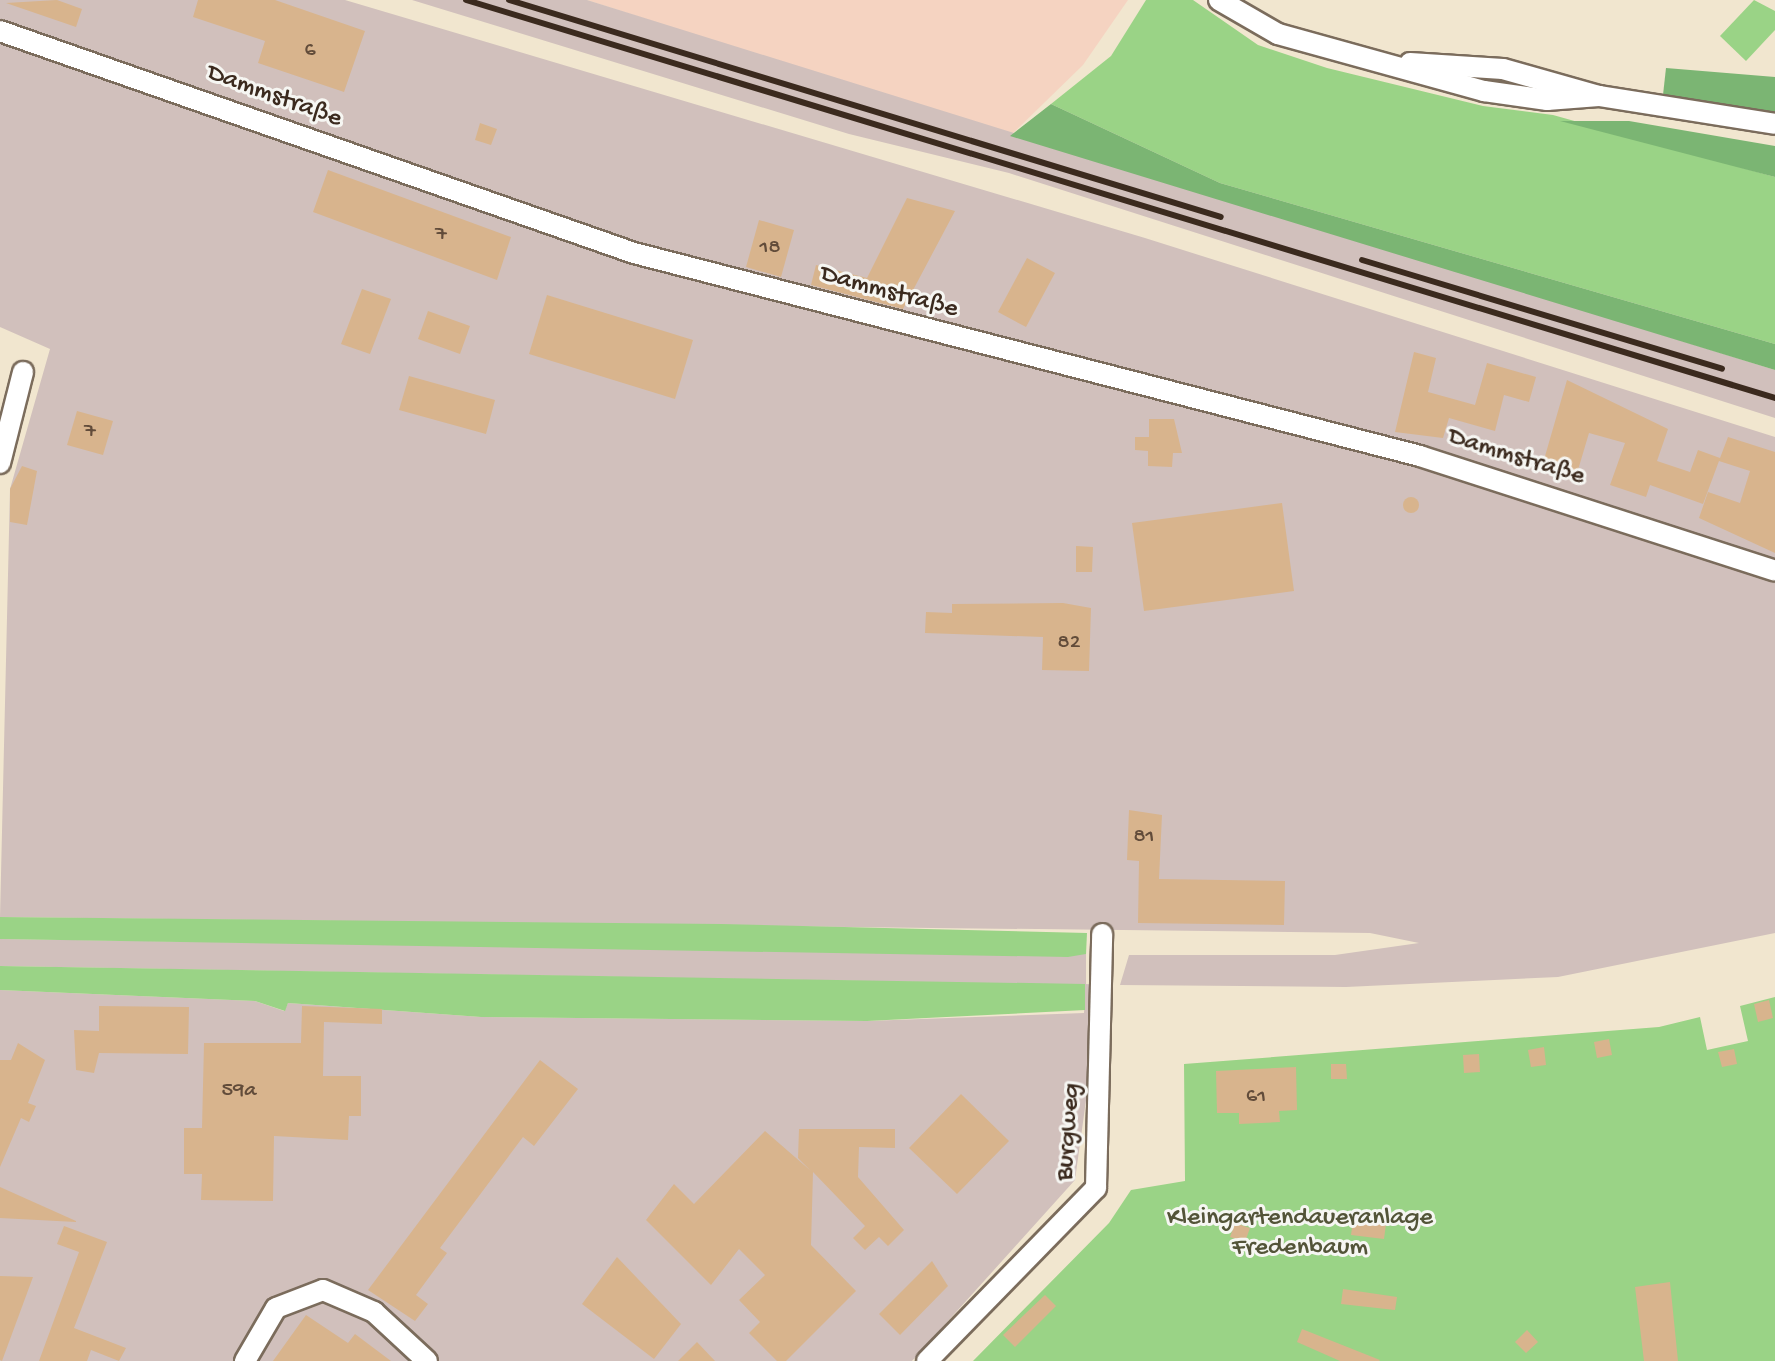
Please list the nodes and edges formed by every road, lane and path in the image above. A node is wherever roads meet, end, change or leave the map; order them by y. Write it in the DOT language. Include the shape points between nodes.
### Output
graph roads {
  1 [pos="1219,0"];
  2 [pos="0,31"];
  3 [pos="1775,124"];
  4 [pos="23,372"];
  5 [pos="0,463"];
  6 [pos="1775,571"];
  7 [pos="1102,934"];
  8 [pos="245,1361"];
  9 [pos="427,1361"];
  10 [pos="927,1361"];
  1 -- 3 [label="street" via="1278,34 1400,63 1503,69 1599,96"];
  2 -- 6 [label="street, Dammstraße" via="634,253 1420,456"];
  4 -- 5 [label="street"];
  7 -- 10 [label="street, Burgweg" via="1096,1188"];
  8 -- 9 [label="street" via="276,1308 323,1290 374,1312"];
}
